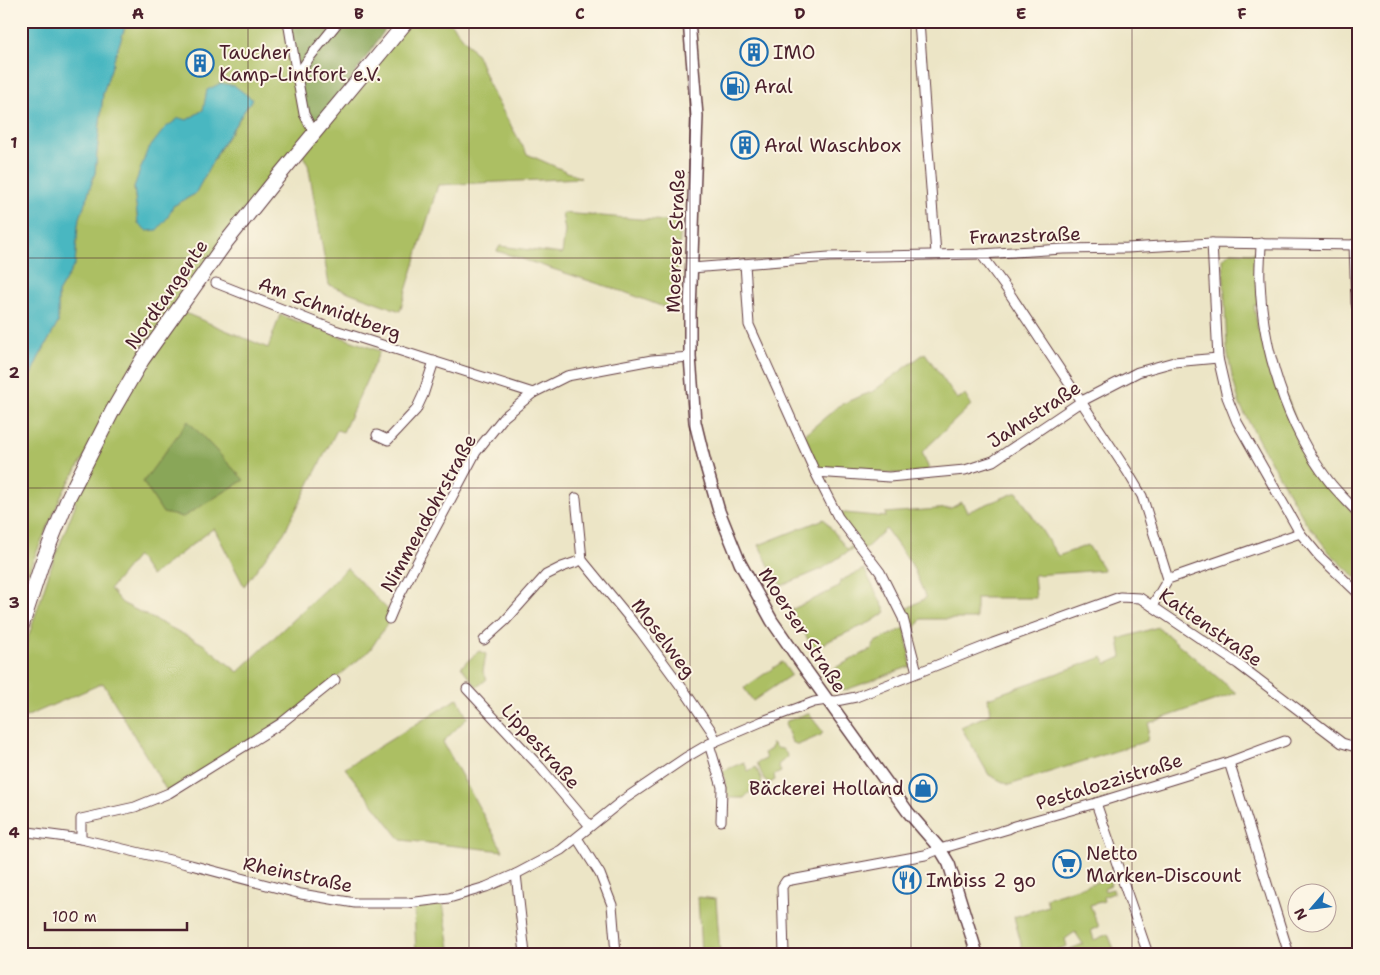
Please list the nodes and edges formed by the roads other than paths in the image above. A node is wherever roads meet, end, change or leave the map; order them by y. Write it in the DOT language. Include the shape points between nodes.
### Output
graph roads {
  1 [pos="288,21"];
  2 [pos="338,21"];
  3 [pos="407,21"];
  4 [pos="689,21"];
  5 [pos="919,21"];
  6 [pos="297,76"];
  7 [pos="314,133"];
  8 [pos="1212,243"];
  9 [pos="1261,243"];
  10 [pos="1356,244"];
  11 [pos="936,254"];
  12 [pos="981,254"];
  13 [pos="745,264"];
  14 [pos="692,268"];
  15 [pos="216,283"];
  16 [pos="1359,315"];
  17 [pos="690,357"];
  18 [pos="1218,358"];
  19 [pos="434,362"];
  20 [pos="533,393"];
  21 [pos="1082,402"];
  22 [pos="377,435"];
  23 [pos="815,472"];
  24 [pos="576,498"];
  25 [pos="1359,514"];
  26 [pos="1300,533"];
  27 [pos="582,560"];
  28 [pos="1168,579"];
  29 [pos="1357,588"];
  30 [pos="1152,606"];
  31 [pos="389,619"];
  32 [pos="21,628"];
  33 [pos="484,640"];
  34 [pos="917,672"];
  35 [pos="335,680"];
  36 [pos="467,689"];
  37 [pos="828,700"];
  38 [pos="1285,741"];
  39 [pos="712,742"];
  40 [pos="1359,748"];
  41 [pos="1229,762"];
  42 [pos="1096,803"];
  43 [pos="721,821"];
  44 [pos="590,826"];
  45 [pos="21,831"];
  46 [pos="576,838"];
  47 [pos="82,839"];
  48 [pos="940,849"];
  49 [pos="516,874"];
  50 [pos="525,954"];
  51 [pos="616,954"];
  52 [pos="784,954"];
  53 [pos="977,954"];
  54 [pos="1148,954"];
  55 [pos="1289,954"];
  1 -- 6 [label="street"];
  2 -- 6 [label="street"];
  3 -- 7 [label="main road, Nordtangente"];
  4 -- 14 [label="street, Moerser Straße" via="697,116"];
  5 -- 11 [label="street"];
  6 -- 7 [label="street" via="304,114"];
  7 -- 32 [label="main road, Nordtangente" via="226,242 142,360 69,496"];
  8 -- 9 [label="street, Franzstraße"];
  8 -- 12 [label="street, Franzstraße"];
  8 -- 18 [label="street"];
  9 -- 10 [label="street, Franzstraße"];
  9 -- 25 [label="street" via="1260,281 1266,334 1285,399 1313,457 1328,480"];
  10 -- 16 [label="street"];
  11 -- 12 [label="street, Franzstraße"];
  11 -- 13 [label="street, Franzstraße" via="829,257"];
  12 -- 21 [label="street"];
  13 -- 14 [label="street, Franzstraße"];
  13 -- 23 [label="street" via="749,325"];
  14 -- 17 [label="street, Moerser Straße"];
  15 -- 19 [label="street, Am Schmidtberg" via="335,330"];
  17 -- 20 [label="street, Nimmendohrstraße" via="652,360 567,376"];
  17 -- 37 [label="street, Moerser Straße" via="695,422 718,511 740,563 772,621"];
  18 -- 21 [label="street, Jahnstraße" via="1174,362 1138,372"];
  18 -- 26 [label="street" via="1237,422"];
  19 -- 20 [label="street, Am Schmidtberg"];
  19 -- 22 [label="street" via="416,410 388,440"];
  20 -- 31 [label="street, Nimmendohrstraße" via="504,417 476,452"];
  21 -- 23 [label="street, Jahnstraße" via="993,461 965,470 889,477"];
  21 -- 28 [label="street" via="1142,496"];
  23 -- 34 [label="street" via="838,516 880,572 903,618"];
  24 -- 27 [label="street"];
  26 -- 28 [label="street"];
  26 -- 29 [label="street" via="1319,556"];
  27 -- 33 [label="street" via="546,575"];
  27 -- 39 [label="street, Moselweg" via="688,696 711,730"];
  28 -- 30 [label="street"];
  30 -- 34 [label="street, Kattenstraße" via="1140,598 1120,597"];
  30 -- 40 [label="street, Kattenstraße" via="1238,664 1342,744"];
  34 -- 37 [label="street, Kattenstraße" via="856,696"];
  35 -- 47 [label="street" via="280,724 169,793 135,807 81,819"];
  36 -- 44 [label="street, Lippestraße"];
  37 -- 39 [label="street, Rheinstraße" via="801,706"];
  37 -- 48 [label="street, Moerser Straße" via="908,812"];
  38 -- 41 [label="street, Pestalozzistraße"];
  39 -- 43 [label="street" via="722,787"];
  39 -- 44 [label="street, Rheinstraße" via="623,800"];
  41 -- 42 [label="street, Pestalozzistraße"];
  41 -- 55 [label="street"];
  42 -- 48 [label="street, Pestalozzistraße"];
  42 -- 54 [label="street"];
  44 -- 46 [label="street, Rheinstraße"];
  45 -- 47 [label="street, Rheinstraße"];
  46 -- 49 [label="street, Rheinstraße" via="561,850"];
  46 -- 51 [label="street" via="600,874 612,905"];
  47 -- 49 [label="street, Rheinstraße" via="301,894 355,904 449,898"];
  48 -- 52 [label="street, Pestalozzistraße" via="925,855 786,881 782,887"];
  48 -- 53 [label="street, Moerser Straße" via="949,864"];
  49 -- 50 [label="street"];
}
